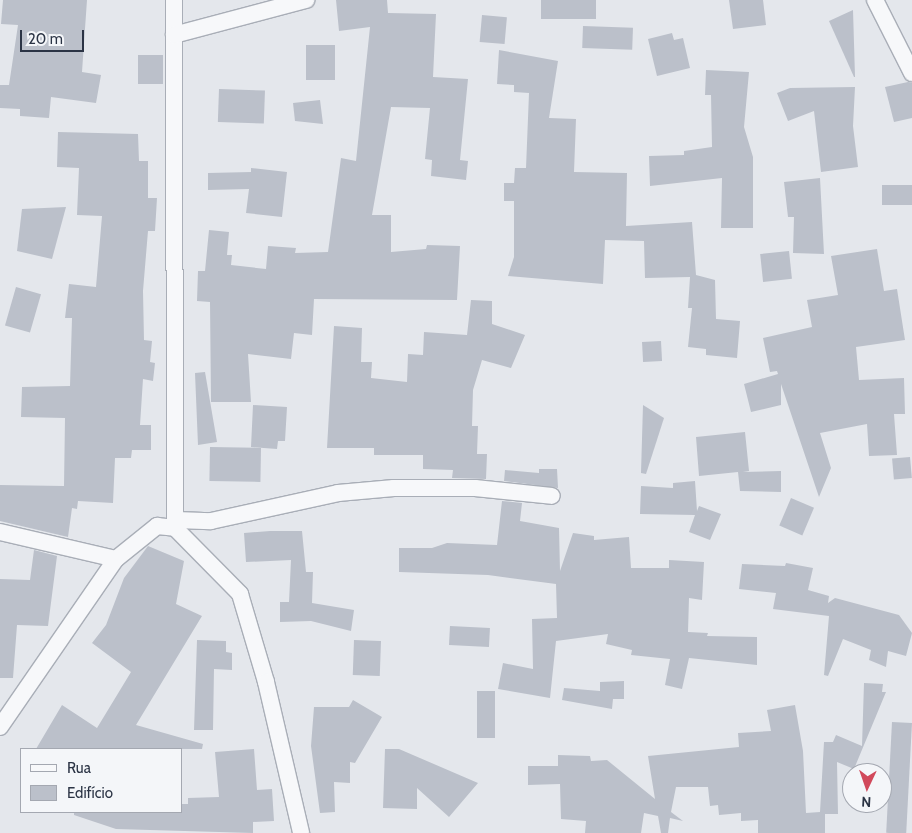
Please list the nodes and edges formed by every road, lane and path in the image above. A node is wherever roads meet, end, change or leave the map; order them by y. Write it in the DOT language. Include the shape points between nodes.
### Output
graph roads {
  1 [pos="174,0"];
  2 [pos="306,0"];
  3 [pos="875,0"];
  4 [pos="174,35"];
  5 [pos="912,73"];
  6 [pos="552,496"];
  7 [pos="175,524"];
  8 [pos="0,532"];
  9 [pos="116,559"];
  10 [pos="8,701"];
  11 [pos="0,727"];
  12 [pos="301,833"];
  1 -- 4 [label="street"];
  2 -- 4 [label="street"];
  3 -- 5 [label="street"];
  4 -- 7 [label="street"];
  6 -- 7 [label="street" via="474,488 394,488 338,493 211,520"];
  7 -- 9 [label="street" via="157,526"];
  7 -- 12 [label="street" via="240,594 266,682"];
  8 -- 9 [label="street"];
  9 -- 10 [label="street"];
  10 -- 11 [label="street"];
}
